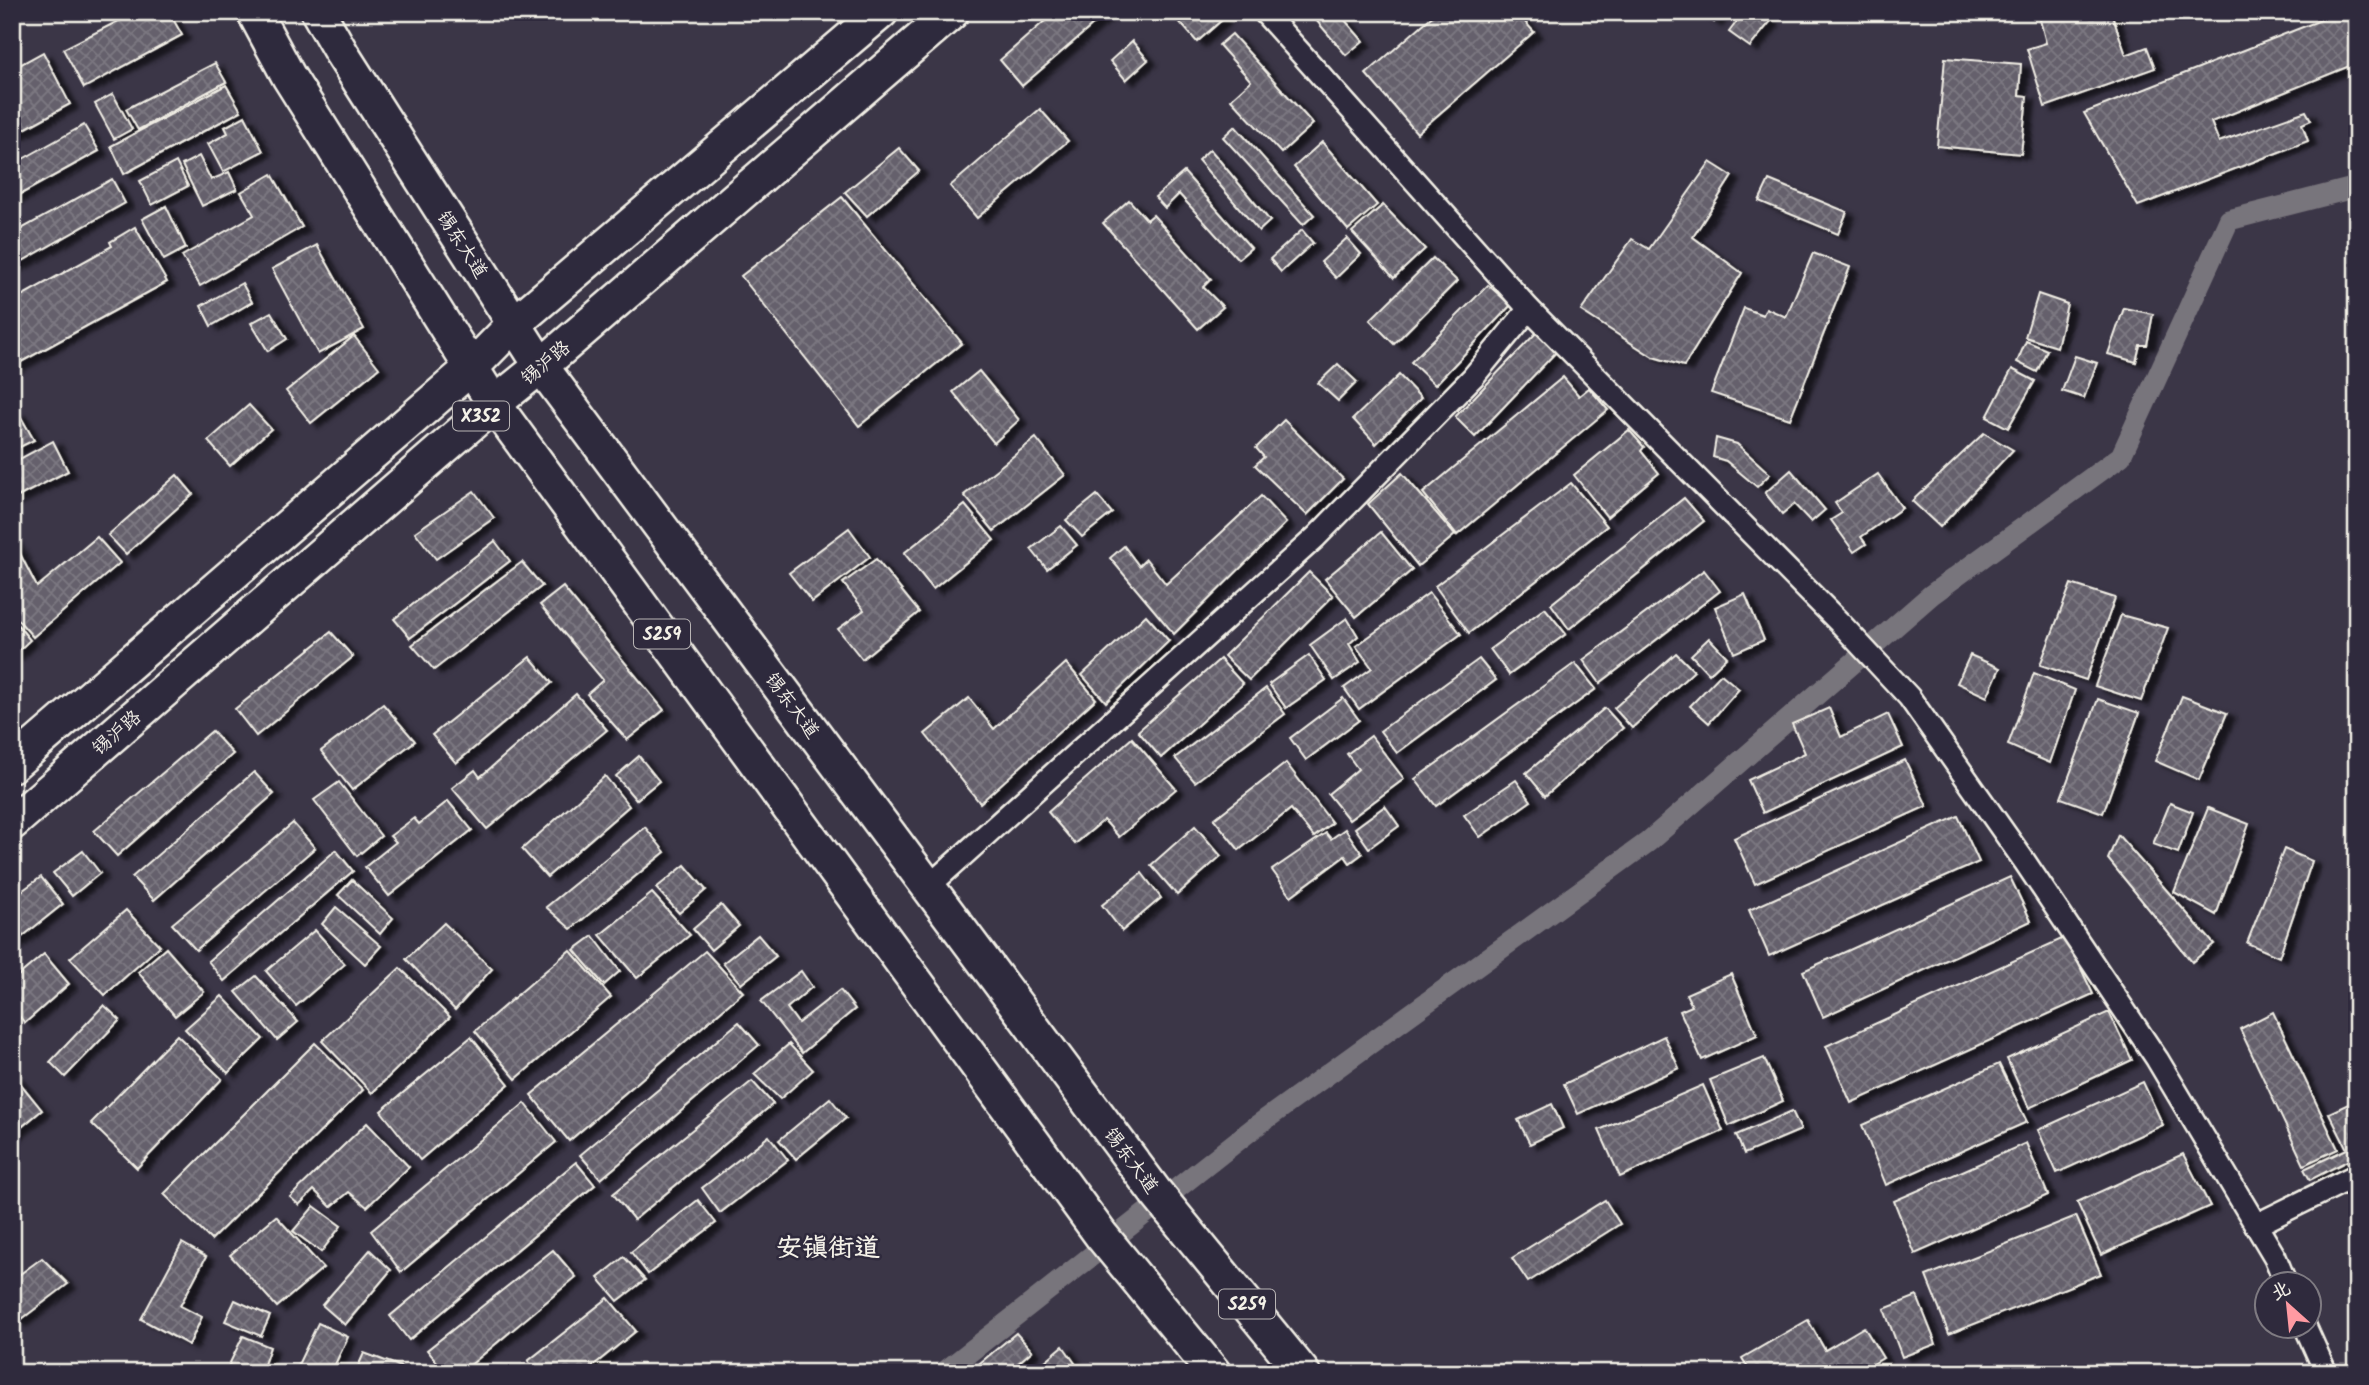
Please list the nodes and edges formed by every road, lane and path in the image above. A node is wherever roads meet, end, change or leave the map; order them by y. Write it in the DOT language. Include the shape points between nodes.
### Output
graph roads {
  1 [pos="254,12"];
  2 [pos="318,12"];
  3 [pos="881,12"];
  4 [pos="952,12"];
  5 [pos="1264,12"];
  6 [pos="1530,309"];
  7 [pos="514,324"];
  8 [pos="541,366"];
  9 [pos="471,368"];
  10 [pos="494,404"];
  11 [pos="12,765"];
  12 [pos="12,823"];
  13 [pos="928,887"];
  14 [pos="2357,1175"];
  15 [pos="2256,1225"];
  16 [pos="2280,1270"];
  17 [pos="2312,1340"];
  18 [pos="1214,1373"];
  19 [pos="1303,1373"];
  20 [pos="2326,1373"];
  1 -- 9 [label="main road, S259" via="289,77"];
  2 -- 7 [label="main road, 锡东大道 / S259"];
  3 -- 7 [label="main road, X352"];
  4 -- 8 [label="main road, 锡沪路 / X352"];
  5 -- 6 [label="street"];
  6 -- 13 [label="street" via="1473,377 1316,537"];
  6 -- 15 [label="street" via="1909,697 2157,1059"];
  7 -- 8 [label="main road, 锡东大道 / S259"];
  7 -- 9 [label="main road, X352"];
  8 -- 10 [label="main road, 锡沪路 / X352"];
  8 -- 13 [label="main road, 锡东大道 / S259"];
  9 -- 10 [label="main road, S259"];
  9 -- 11 [label="main road, X352"];
  10 -- 12 [label="main road, 锡沪路 / X352"];
  10 -- 18 [label="main road, S259" via="1101,1235"];
  13 -- 19 [label="main road, 锡东大道 / S259" via="1156,1193"];
  14 -- 15 [label="street"];
  15 -- 16 [label="street"];
  17 -- 20 [label="street"];
}
